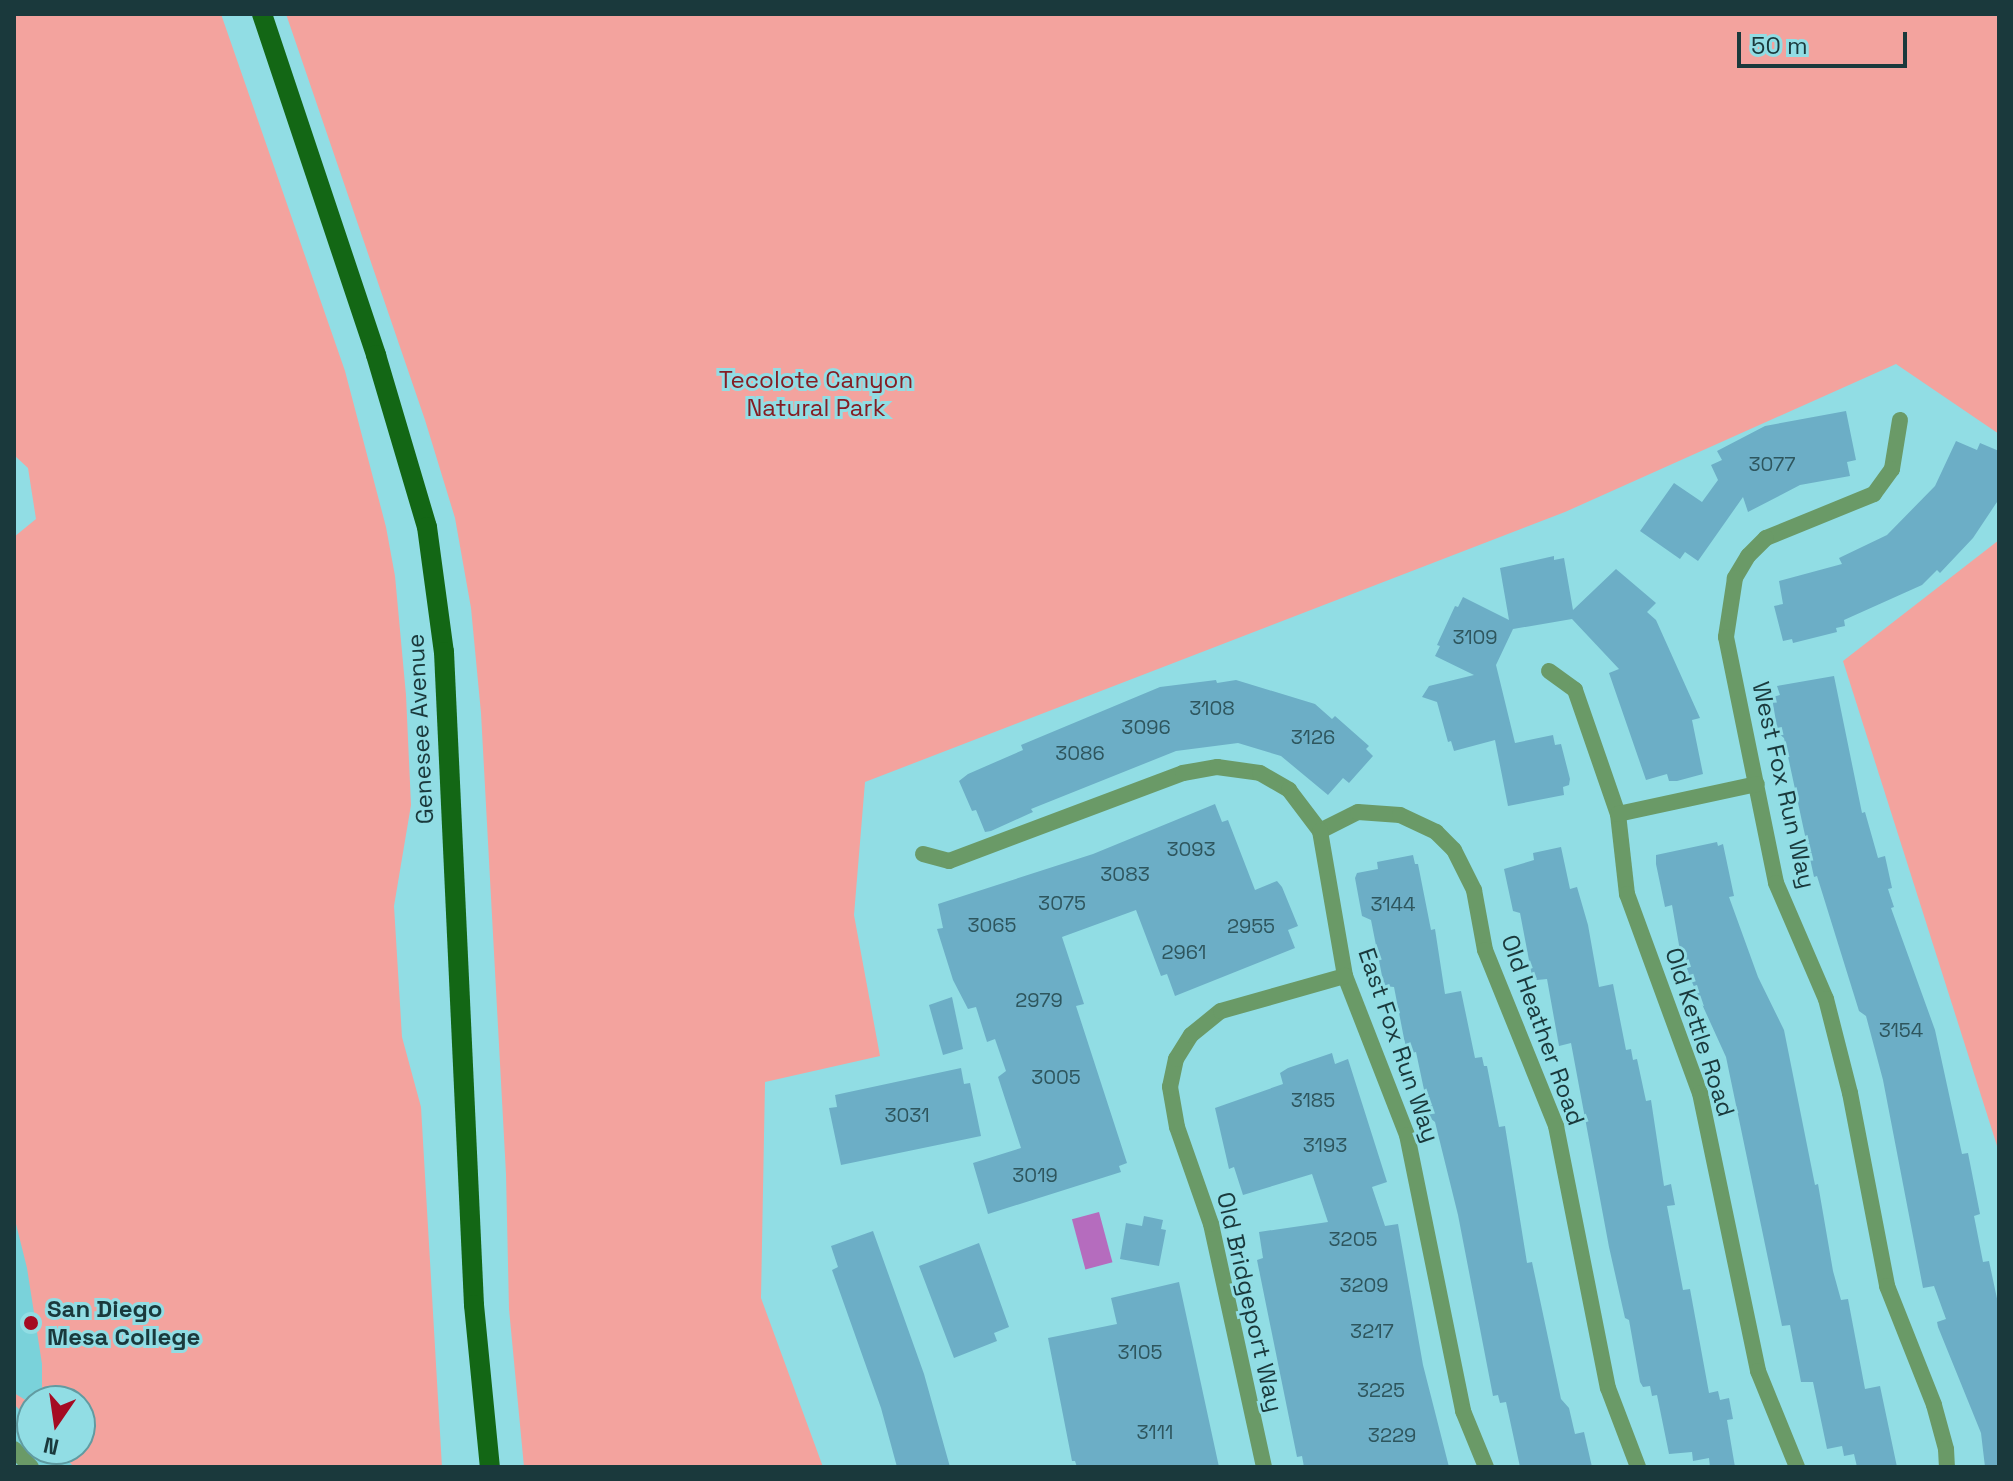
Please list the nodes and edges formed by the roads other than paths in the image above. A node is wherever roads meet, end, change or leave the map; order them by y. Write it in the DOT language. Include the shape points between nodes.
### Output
graph roads {
  1 [pos="262,14"];
  2 [pos="1900,420"];
  3 [pos="1549,671"];
  4 [pos="1757,784"];
  5 [pos="1618,814"];
  6 [pos="1320,831"];
  7 [pos="923,854"];
  8 [pos="1345,976"];
  9 [pos="14,1449"];
  10 [pos="31,1467"];
  11 [pos="490,1467"];
  12 [pos="1264,1467"];
  13 [pos="1486,1467"];
  14 [pos="1638,1467"];
  15 [pos="1797,1467"];
  16 [pos="1947,1467"];
  1 -- 11 [label="main road, Genesee Avenue" via="376,355 427,527 444,652 474,1305"];
  2 -- 4 [label="street, West Fox Run Way" via="1892,469 1874,494 1766,538 1735,578 1726,637"];
  3 -- 5 [label="street, Old Kettle Road" via="1575,690"];
  4 -- 5 [label="street"];
  4 -- 16 [label="street, West Fox Run Way" via="1776,883 1826,999 1887,1286 1934,1405"];
  5 -- 15 [label="street, Old Kettle Road" via="1627,894 1700,1093 1758,1371"];
  6 -- 7 [label="street, East Fox Run Way" via="1289,790 1260,773 1217,767 1183,773 949,861"];
  6 -- 8 [label="street, East Fox Run Way"];
  6 -- 14 [label="street, Old Heather Road" via="1358,812 1400,815 1436,832 1454,850 1474,890 1485,950 1556,1126 1608,1388"];
  8 -- 12 [label="street, Old Bridgeport Way" via="1221,1011 1191,1035 1176,1059 1170,1087 1177,1127 1211,1224"];
  8 -- 13 [label="street, East Fox Run Way" via="1407,1135 1463,1411"];
  9 -- 10 [label="street"];
}
